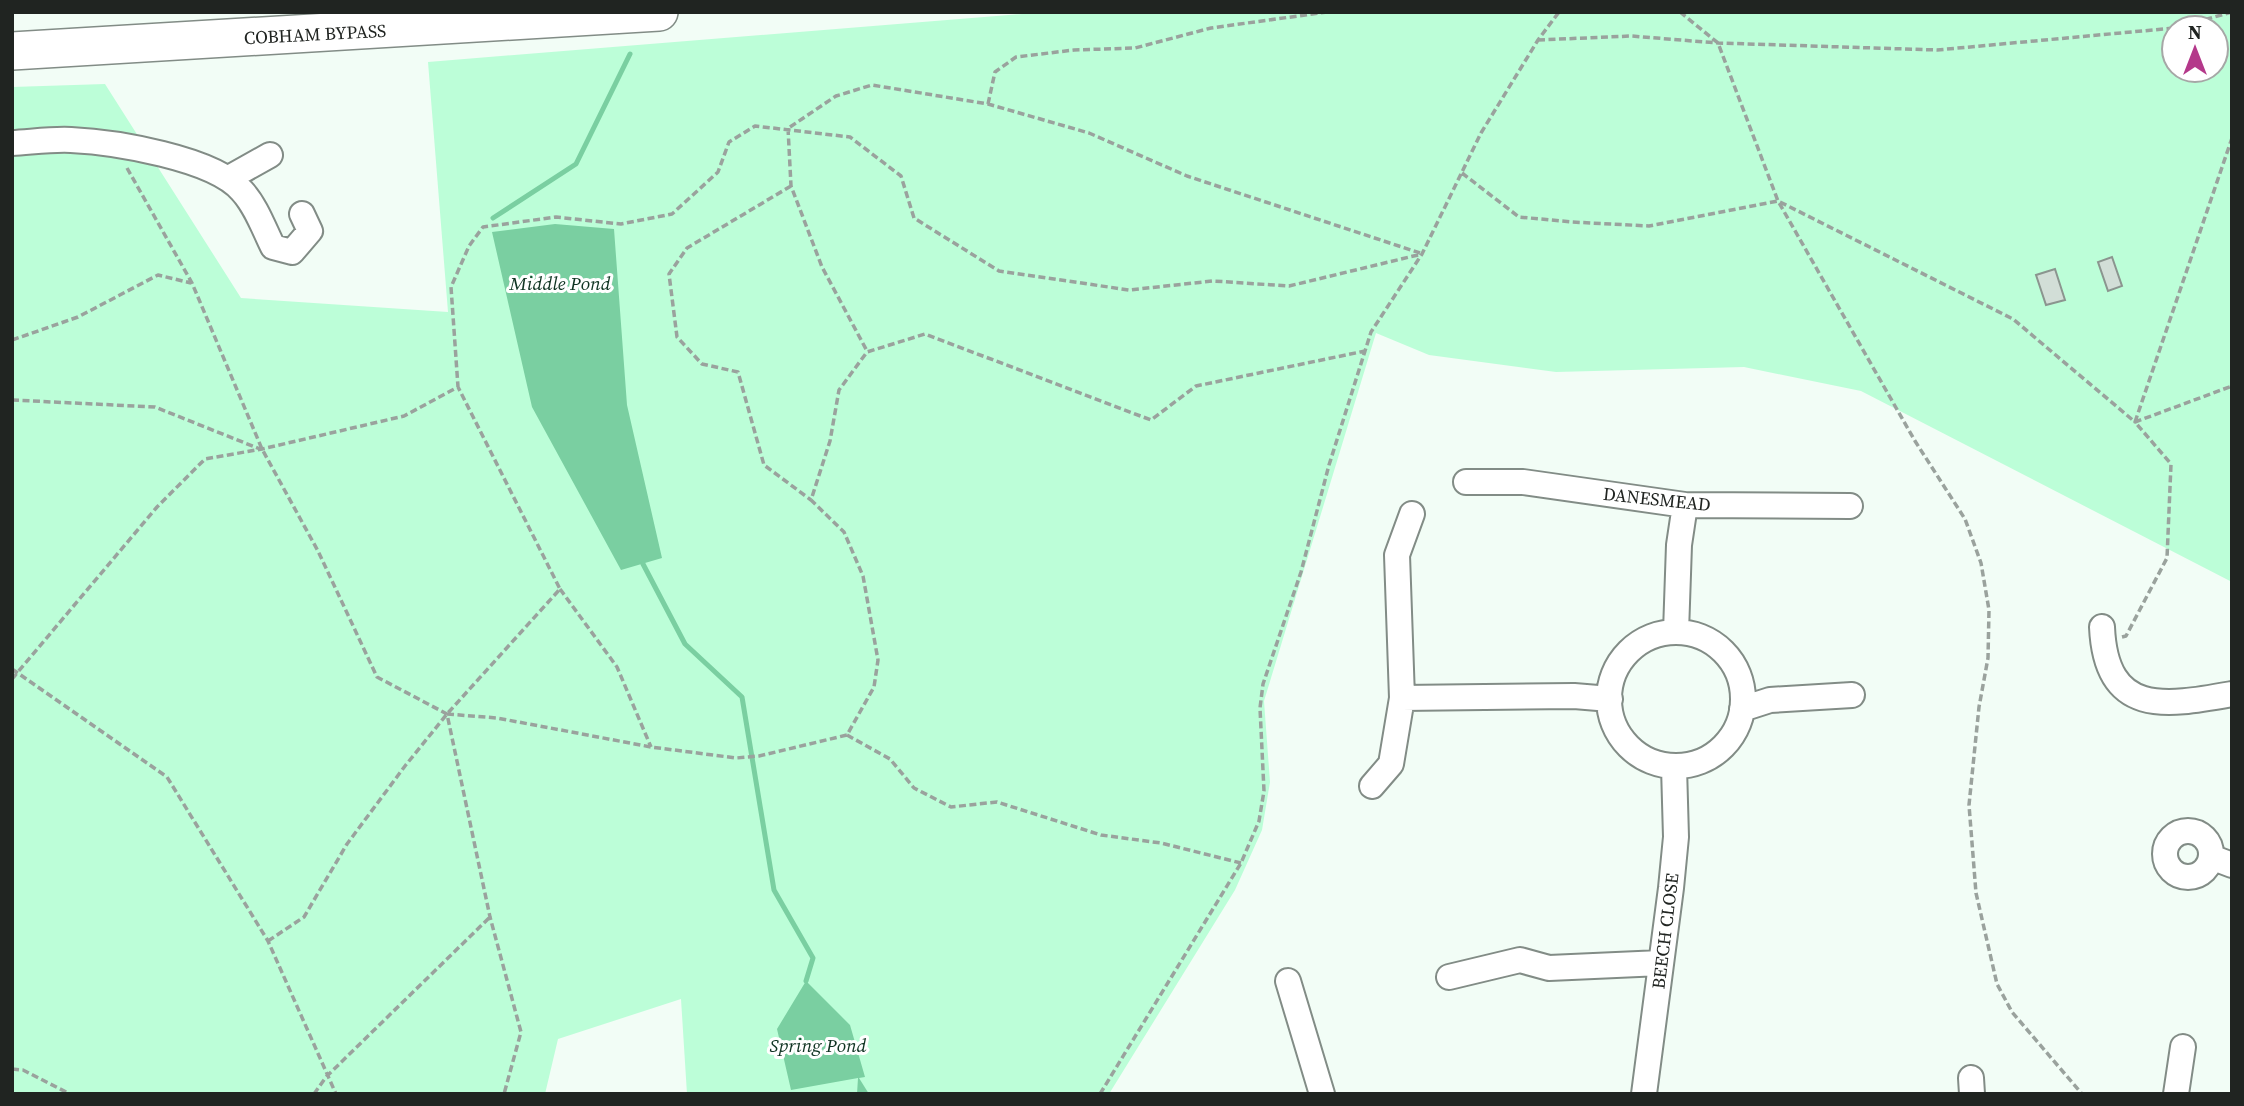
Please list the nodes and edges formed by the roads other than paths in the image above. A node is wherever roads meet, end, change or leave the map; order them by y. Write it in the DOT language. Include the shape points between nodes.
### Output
graph roads {
  1 [pos="659,12"];
  2 [pos="12,51"];
  3 [pos="12,143"];
  4 [pos="270,155"];
  5 [pos="229,178"];
  6 [pos="302,214"];
  7 [pos="1466,482"];
  8 [pos="1685,505"];
  9 [pos="1850,506"];
  10 [pos="1412,514"];
  11 [pos="1676,632"];
  12 [pos="2098,643"];
  13 [pos="2232,694"];
  14 [pos="1852,695"];
  15 [pos="1402,698"];
  16 [pos="1610,699"];
  17 [pos="1742,709"];
  18 [pos="1674,767"];
  19 [pos="1372,786"];
  20 [pos="1661,963"];
  21 [pos="1449,977"];
  22 [pos="1288,981"];
  23 [pos="2183,1047"];
  24 [pos="1322,1094"];
  25 [pos="1644,1094"];
  26 [pos="2176,1094"];
  1 -- 2 [label="highway, COBHAM BYPASS"];
  3 -- 5 [label="street" via="71,140 115,147 177,158"];
  4 -- 5 [label="street"];
  5 -- 6 [label="street" via="244,192 273,247 292,252 310,231"];
  7 -- 8 [label="street, DANESMEAD" via="1523,482"];
  8 -- 9 [label="street, DANESMEAD"];
  8 -- 11 [label="street"];
  10 -- 15 [label="street" via="1397,555"];
  11 -- 16 [label="street" via="1650,637 1625,654 1610,683"];
  11 -- 17 [label="street" via="1720,649 1740,679"];
  12 -- 13 [label="street" via="2115,677 2153,703 2176,704"];
  14 -- 17 [label="street" via="1770,700"];
  15 -- 16 [label="street"];
  15 -- 19 [label="street" via="1391,764"];
  16 -- 18 [label="street" via="1610,717 1619,738 1643,759"];
  17 -- 18 [label="street" via="1728,743 1700,762"];
  18 -- 20 [label="street, BEECH CLOSE" via="1676,837"];
  20 -- 21 [label="street" via="1549,968 1520,960"];
  20 -- 25 [label="street, BEECH CLOSE"];
  22 -- 24 [label="street"];
  23 -- 26 [label="street"];
}
